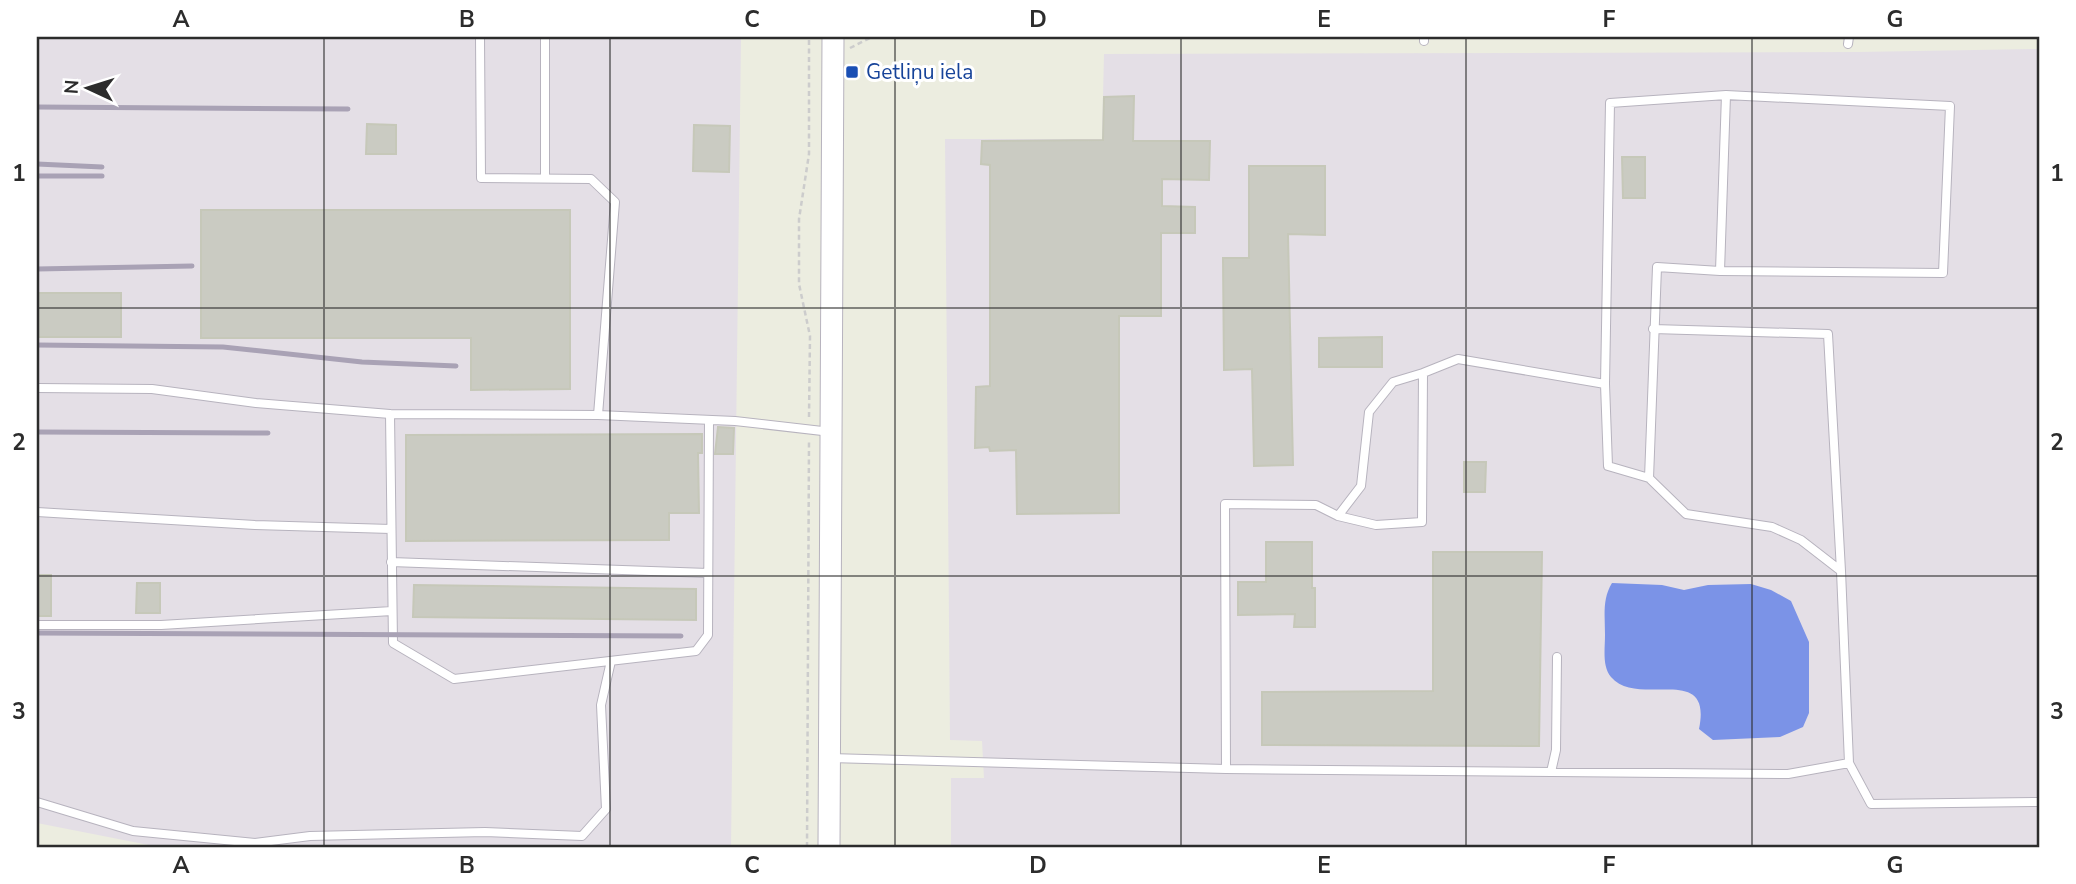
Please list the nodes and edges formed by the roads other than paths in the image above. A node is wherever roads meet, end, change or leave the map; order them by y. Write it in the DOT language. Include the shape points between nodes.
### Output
graph roads {
  1 [pos="480,37"];
  2 [pos="545,37"];
  3 [pos="840,43"];
  4 [pos="1726,95"];
  5 [pos="545,177"];
  6 [pos="1720,271"];
  7 [pos="1653,329"];
  8 [pos="1423,373"];
  9 [pos="1605,384"];
  10 [pos="37,388"];
  11 [pos="390,414"];
  12 [pos="598,415"];
  13 [pos="709,420"];
  14 [pos="831,432"];
  15 [pos="1649,478"];
  16 [pos="37,512"];
  17 [pos="1338,516"];
  18 [pos="391,529"];
  19 [pos="391,562"];
  20 [pos="1841,571"];
  21 [pos="708,573"];
  22 [pos="392,611"];
  23 [pos="37,625"];
  24 [pos="1557,657"];
  25 [pos="611,661"];
  26 [pos="830,758"];
  27 [pos="1849,763"];
  28 [pos="1226,769"];
  29 [pos="1551,772"];
  30 [pos="37,802"];
  31 [pos="2039,802"];
  32 [pos="829,847"];
  1 -- 5 [label="lane" via="481,178"];
  2 -- 5 [label="lane"];
  3 -- 14 [label="main road"];
  4 -- 6 [label="lane"];
  4 -- 6 [label="lane" via="1950,106 1943,273"];
  4 -- 9 [label="lane" via="1610,103"];
  5 -- 12 [label="lane" via="591,178 615,202"];
  6 -- 7 [label="lane" via="1657,267"];
  7 -- 15 [label="lane"];
  7 -- 20 [label="lane" via="1828,334"];
  8 -- 9 [label="lane" via="1458,359"];
  8 -- 17 [label="lane" via="1393,382 1369,412 1361,486"];
  8 -- 17 [label="lane" via="1422,522 1376,524"];
  9 -- 15 [label="lane" via="1608,466"];
  10 -- 11 [label="lane" via="152,389"];
  11 -- 12 [label="lane"];
  11 -- 18 [label="lane"];
  12 -- 13 [label="lane"];
  13 -- 14 [label="lane"];
  13 -- 21 [label="lane"];
  14 -- 26 [label="main road"];
  15 -- 20 [label="lane" via="1686,514 1772,527 1801,540"];
  16 -- 18 [label="lane"];
  17 -- 28 [label="lane" via="1316,505 1225,504"];
  18 -- 19 [label="lane"];
  19 -- 21 [label="lane"];
  19 -- 22 [label="lane"];
  20 -- 27 [label="lane"];
  21 -- 25 [label="lane" via="708,635 696,651"];
  22 -- 23 [label="lane" via="160,625"];
  22 -- 25 [label="lane" via="393,643 454,679"];
  24 -- 29 [label="lane" via="1556,750"];
  25 -- 30 [label="lane" via="601,705 606,810 582,836 485,832 310,836 254,843 133,831"];
  26 -- 28 [label="lane"];
  26 -- 32 [label="main road"];
  27 -- 29 [label="lane" via="1788,774"];
  27 -- 31 [label="lane" via="1871,804"];
  28 -- 29 [label="lane"];
}
